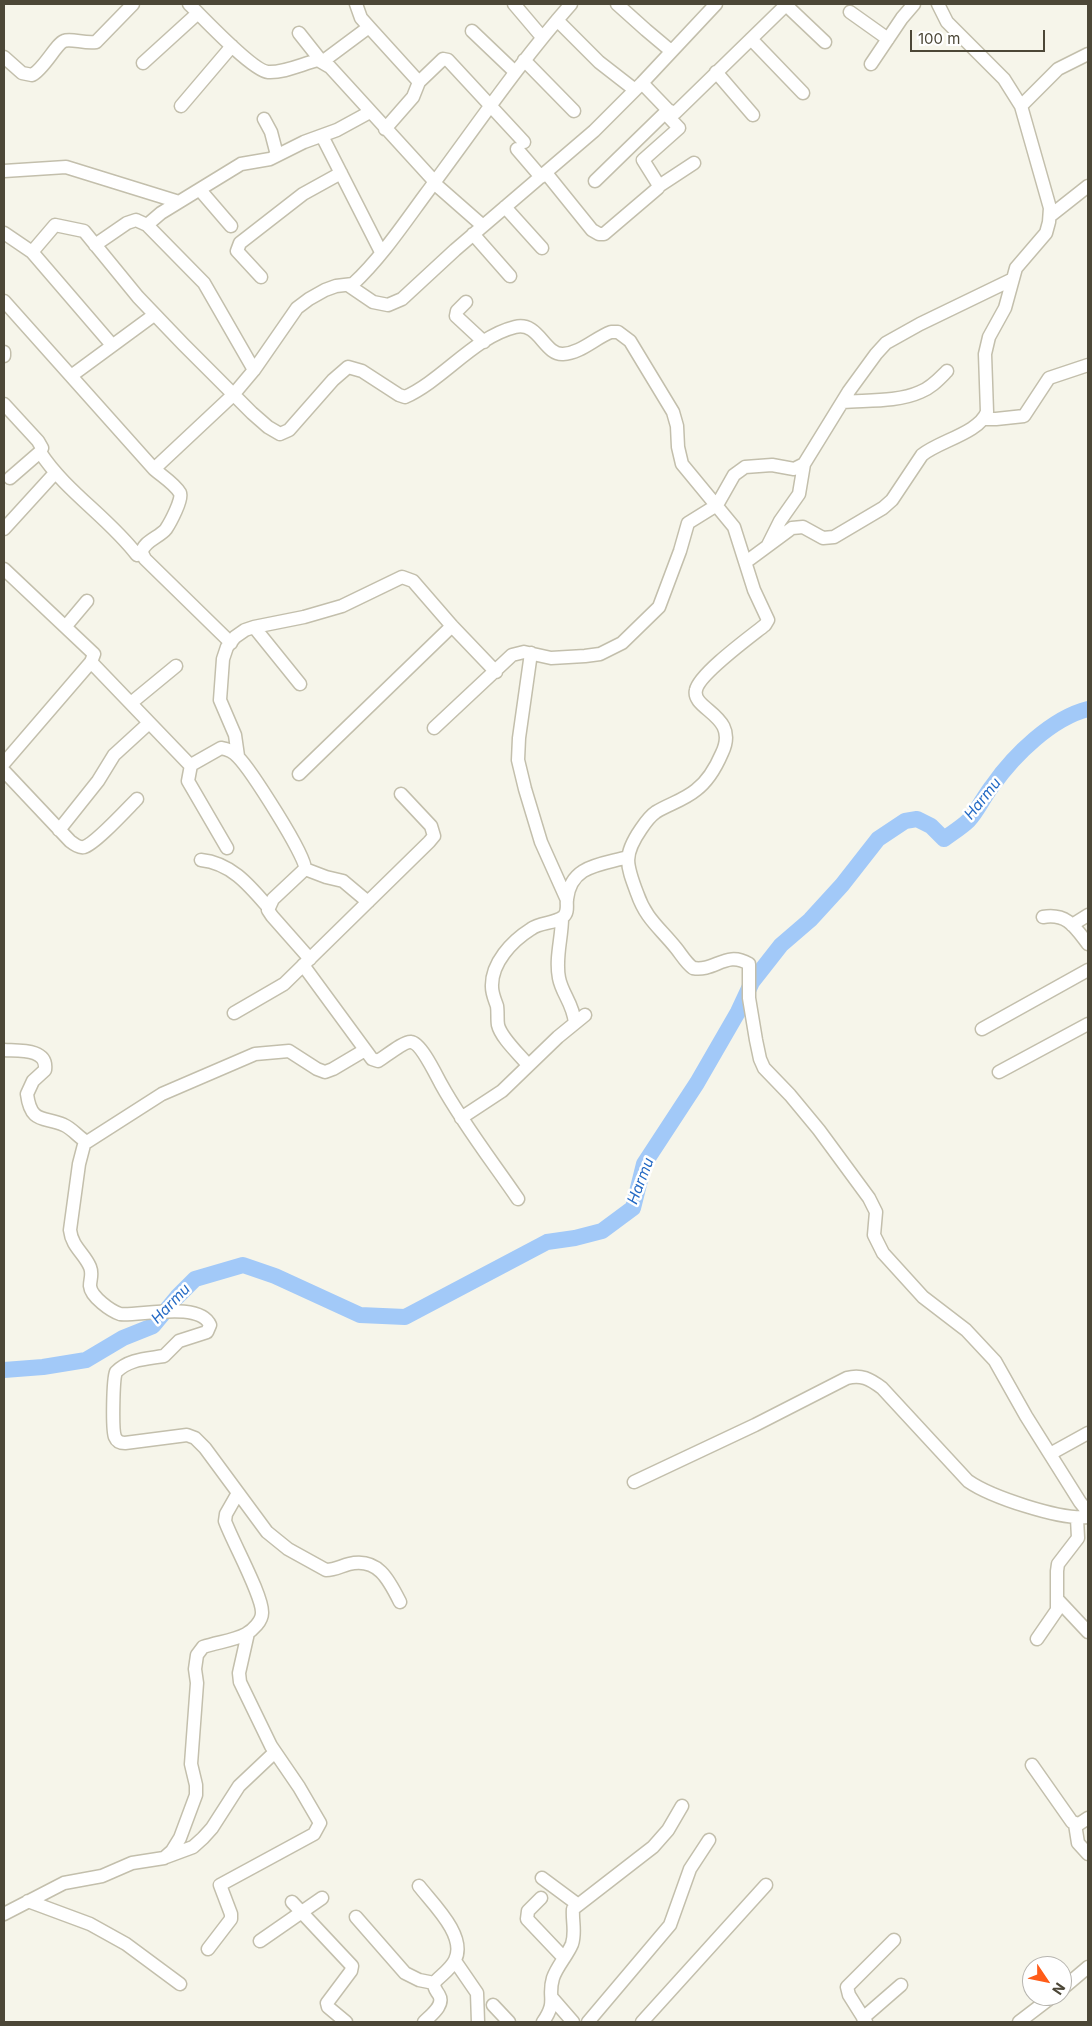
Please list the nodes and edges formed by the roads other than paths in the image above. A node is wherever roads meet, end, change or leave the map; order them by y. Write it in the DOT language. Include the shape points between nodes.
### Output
graph roads {
  1 [pos="133,4"];
  2 [pos="356,4"];
  3 [pos="514,4"];
  4 [pos="571,4"];
  5 [pos="617,4"];
  6 [pos="698,4"];
  7 [pos="716,4"];
  8 [pos="787,4"];
  9 [pos="914,4"];
  10 [pos="938,4"];
  11 [pos="194,8"];
  12 [pos="850,12"];
  13 [pos="706,14"];
  14 [pos="557,20"];
  15 [pos="369,27"];
  16 [pos="472,31"];
  17 [pos="299,33"];
  18 [pos="542,37"];
  19 [pos="751,39"];
  20 [pos="888,39"];
  21 [pos="825,42"];
  22 [pos="232,46"];
  23 [pos="672,51"];
  24 [pos="1088,54"];
  25 [pos="4,57"];
  26 [pos="524,60"];
  27 [pos="322,62"];
  28 [pos="143,63"];
  29 [pos="871,64"];
  30 [pos="515,72"];
  31 [pos="716,72"];
  32 [pos="419,82"];
  33 [pos="638,87"];
  34 [pos="803,93"];
  35 [pos="491,105"];
  36 [pos="181,106"];
  37 [pos="1021,106"];
  38 [pos="574,111"];
  39 [pos="370,112"];
  40 [pos="666,112"];
  41 [pos="753,115"];
  42 [pos="264,119"];
  43 [pos="385,129"];
  44 [pos="322,136"];
  45 [pos="278,155"];
  46 [pos="694,163"];
  47 [pos="4,171"];
  48 [pos="341,173"];
  49 [pos="544,175"];
  50 [pos="595,181"];
  51 [pos="435,182"];
  52 [pos="659,186"];
  53 [pos="1088,186"];
  54 [pos="200,190"];
  55 [pos="179,202"];
  56 [pos="505,207"];
  57 [pos="1050,216"];
  58 [pos="147,224"];
  59 [pos="231,226"];
  60 [pos="478,230"];
  61 [pos="6,238"];
  62 [pos="95,244"];
  63 [pos="542,248"];
  64 [pos="32,252"];
  65 [pos="381,252"];
  66 [pos="510,276"];
  67 [pos="261,277"];
  68 [pos="1011,280"];
  69 [pos="348,285"];
  70 [pos="4,301"];
  71 [pos="466,302"];
  72 [pos="154,314"];
  73 [pos="484,342"];
  74 [pos="112,345"];
  75 [pos="4,352"];
  76 [pos="4,356"];
  77 [pos="1088,365"];
  78 [pos="254,370"];
  79 [pos="947,371"];
  80 [pos="71,376"];
  81 [pos="233,395"];
  82 [pos="843,402"];
  83 [pos="6,411"];
  84 [pos="984,419"];
  85 [pos="40,452"];
  86 [pos="804,464"];
  87 [pos="154,469"];
  88 [pos="56,473"];
  89 [pos="10,478"];
  90 [pos="717,505"];
  91 [pos="4,529"];
  92 [pos="765,549"];
  93 [pos="137,555"];
  94 [pos="746,562"];
  95 [pos="4,569"];
  96 [pos="87,601"];
  97 [pos="66,626"];
  98 [pos="452,626"];
  99 [pos="254,627"];
  100 [pos="230,643"];
  101 [pos="531,653"];
  102 [pos="91,662"];
  103 [pos="176,666"];
  104 [pos="496,672"];
  105 [pos="300,684"];
  106 [pos="131,704"];
  107 [pos="149,723"];
  108 [pos="434,728"];
  109 [pos="238,756"];
  110 [pos="4,763"];
  111 [pos="191,765"];
  112 [pos="4,771"];
  113 [pos="300,774"];
  114 [pos="401,794"];
  115 [pos="137,799"];
  116 [pos="59,830"];
  117 [pos="227,848"];
  118 [pos="628,858"];
  119 [pos="201,860"];
  120 [pos="305,869"];
  121 [pos="567,900"];
  122 [pos="368,902"];
  123 [pos="268,906"];
  124 [pos="1088,915"];
  125 [pos="1043,917"];
  126 [pos="562,918"];
  127 [pos="1072,925"];
  128 [pos="1088,944"];
  129 [pos="306,962"];
  130 [pos="1088,970"];
  131 [pos="234,1013"];
  132 [pos="1088,1024"];
  133 [pos="982,1029"];
  134 [pos="4,1050"];
  135 [pos="365,1050"];
  136 [pos="528,1065"];
  137 [pos="999,1072"];
  138 [pos="461,1118"];
  139 [pos="85,1141"];
  140 [pos="518,1199"];
  141 [pos="1088,1433"];
  142 [pos="1050,1454"];
  143 [pos="634,1482"];
  144 [pos="238,1493"];
  145 [pos="1084,1516"];
  146 [pos="1058,1600"];
  147 [pos="400,1602"];
  148 [pos="1088,1632"];
  149 [pos="248,1633"];
  150 [pos="1037,1639"];
  151 [pos="275,1752"];
  152 [pos="1032,1765"];
  153 [pos="682,1806"];
  154 [pos="1088,1818"];
  155 [pos="1075,1824"];
  156 [pos="709,1840"];
  157 [pos="1088,1854"];
  158 [pos="164,1858"];
  159 [pos="542,1878"];
  160 [pos="766,1885"];
  161 [pos="419,1886"];
  162 [pos="322,1898"];
  163 [pos="541,1898"];
  164 [pos="28,1901"];
  165 [pos="292,1902"];
  166 [pos="577,1904"];
  167 [pos="302,1913"];
  168 [pos="4,1914"];
  169 [pos="356,1917"];
  170 [pos="894,1940"];
  171 [pos="260,1941"];
  172 [pos="208,1949"];
  173 [pos="564,1958"];
  174 [pos="455,1961"];
  175 [pos="1088,1967"];
  176 [pos="1072,1981"];
  177 [pos="434,1983"];
  178 [pos="180,1984"];
  179 [pos="901,1985"];
  180 [pos="553,1999"];
  181 [pos="493,2005"];
  182 [pos="1040,2006"];
  183 [pos="865,2020"];
  184 [pos="346,2022"];
  185 [pos="424,2022"];
  186 [pos="478,2022"];
  187 [pos="509,2022"];
  188 [pos="543,2022"];
  189 [pos="573,2022"];
  190 [pos="588,2022"];
  191 [pos="642,2022"];
  192 [pos="1019,2022"];
  1 -- 25 [label="street" via="96,42 62,42 32,76 22,73"];
  2 -- 15 [label="street" via="361,18"];
  3 -- 18 [label="street"];
  4 -- 14 [label="street"];
  5 -- 23 [label="street"];
  6 -- 13 [label="street"];
  7 -- 13 [label="street"];
  8 -- 19 [label="street"];
  8 -- 21 [label="street"];
  9 -- 20 [label="street"];
  10 -- 37 [label="street" via="947,22 1004,79"];
  11 -- 22 [label="street"];
  11 -- 28 [label="street"];
  12 -- 20 [label="street"];
  13 -- 23 [label="street"];
  14 -- 18 [label="street"];
  14 -- 33 [label="street" via="599,62"];
  15 -- 27 [label="street"];
  15 -- 32 [label="street"];
  16 -- 30 [label="street"];
  17 -- 27 [label="street"];
  18 -- 26 [label="street"];
  19 -- 31 [label="street"];
  19 -- 34 [label="street"];
  20 -- 29 [label="street"];
  22 -- 27 [label="street" via="266,72 318,60"];
  22 -- 36 [label="street"];
  23 -- 33 [label="street"];
  24 -- 37 [label="street" via="1058,69"];
  26 -- 30 [label="street"];
  26 -- 38 [label="street"];
  27 -- 39 [label="street" via="330,66"];
  30 -- 35 [label="street"];
  31 -- 40 [label="street" via="675,113"];
  31 -- 41 [label="street"];
  32 -- 35 [label="street" via="443,59 448,60"];
  32 -- 43 [label="street" via="413,96"];
  33 -- 40 [label="street"];
  33 -- 49 [label="street"];
  35 -- 49 [label="street"];
  35 -- 51 [label="street"];
  37 -- 57 [label="street" via="1046,191"];
  39 -- 43 [label="street"];
  39 -- 44 [label="street"];
  40 -- 50 [label="street"];
  40 -- 52 [label="street" via="679,128 642,160"];
  42 -- 45 [label="street"];
  43 -- 51 [label="street"];
  44 -- 45 [label="street"];
  44 -- 48 [label="street"];
  45 -- 54 [label="street" via="265,161 241,164"];
  46 -- 52 [label="street"];
  47 -- 55 [label="street" via="66,167"];
  48 -- 65 [label="street"];
  48 -- 67 [label="street" via="303,194 240,243 237,252"];
  49 -- 52 [label="street" via="592,230 602,235"];
  49 -- 56 [label="street"];
  51 -- 60 [label="street"];
  51 -- 65 [label="street"];
  53 -- 57 [label="street"];
  54 -- 55 [label="street"];
  54 -- 59 [label="street"];
  55 -- 58 [label="street"];
  56 -- 60 [label="street"];
  56 -- 63 [label="street"];
  57 -- 68 [label="street" via="1046,233 1020,260"];
  58 -- 62 [label="street" via="136,220 127,223"];
  58 -- 78 [label="street" via="204,283"];
  60 -- 66 [label="street"];
  60 -- 69 [label="street" via="395,303 373,302"];
  61 -- 64 [label="street"];
  62 -- 64 [label="street" via="84,231 56,225"];
  62 -- 72 [label="street"];
  64 -- 74 [label="street"];
  65 -- 69 [label="street" via="355,282"];
  68 -- 82 [label="street" via="886,343"];
  68 -- 84 [label="street" via="1005,308 989,337 985,354 988,402"];
  69 -- 78 [label="street" via="325,290 297,308"];
  70 -- 80 [label="street"];
  71 -- 73 [label="street" via="456,316"];
  72 -- 74 [label="street"];
  72 -- 81 [label="street"];
  73 -- 81 [label="street" via="405,397 362,371 347,367 284,434 268,427"];
  73 -- 90 [label="street" via="520,326 536,332 553,352 564,354 609,332 622,335 630,341 673,412 682,464"];
  74 -- 80 [label="street"];
  75 -- 76 [label="street"];
  77 -- 84 [label="street" via="1050,378 1024,416"];
  78 -- 81 [label="street"];
  79 -- 82 [label="street" via="918,393 898,398"];
  80 -- 87 [label="street"];
  81 -- 87 [label="street"];
  82 -- 86 [label="street"];
  83 -- 85 [label="street" via="38,441 42,448"];
  84 -- 92 [label="street" via="922,455 892,500 883,508 834,537 823,538 803,527 792,528"];
  85 -- 88 [label="street"];
  85 -- 89 [label="street"];
  86 -- 90 [label="street" via="794,469 772,465 745,467 734,475"];
  86 -- 92 [label="street" via="799,494"];
  87 -- 100 [label="street" via="179,491 181,497 165,530 145,545 143,555"];
  88 -- 91 [label="street"];
  88 -- 93 [label="street"];
  90 -- 94 [label="street" via="734,527"];
  90 -- 101 [label="street" via="688,523 659,607 622,643 600,654 585,656 551,658"];
  92 -- 94 [label="street"];
  94 -- 118 [label="street" via="754,590 768,618 702,679 695,691 698,699 724,726 727,736 725,747 702,785 651,816 633,842"];
  95 -- 97 [label="street"];
  96 -- 97 [label="street"];
  97 -- 102 [label="street" via="93,651"];
  98 -- 99 [label="street" via="413,581 402,577 342,606"];
  98 -- 104 [label="street"];
  98 -- 113 [label="street"];
  99 -- 100 [label="street"];
  99 -- 105 [label="street"];
  100 -- 109 [label="street" via="223,659 220,700 234,734"];
  101 -- 104 [label="street" via="512,655"];
  101 -- 121 [label="street" via="518,760 541,842"];
  102 -- 106 [label="street"];
  102 -- 110 [label="street"];
  103 -- 106 [label="street"];
  104 -- 108 [label="street"];
  106 -- 107 [label="street"];
  107 -- 111 [label="street"];
  107 -- 116 [label="street" via="114,755"];
  109 -- 111 [label="street" via="221,748"];
  109 -- 120 [label="street" via="281,819 304,860"];
  111 -- 117 [label="street" via="188,782"];
  112 -- 116 [label="street"];
  114 -- 122 [label="street" via="431,826 434,836"];
  115 -- 116 [label="street" via="84,847 75,845"];
  118 -- 121 [label="street" via="583,870 570,886"];
  118 -- 142 [label="street" via="632,880 646,914 691,966 703,968 732,958 749,964 749,998 764,1068 813,1123 869,1198 876,1212 874,1235 883,1253 923,1297 966,1330 995,1362"];
  119 -- 123 [label="street" via="229,869"];
  120 -- 122 [label="street" via="343,881"];
  120 -- 123 [label="street"];
  121 -- 126 [label="street" via="567,910"];
  122 -- 129 [label="street"];
  123 -- 129 [label="street"];
  124 -- 127 [label="street"];
  125 -- 127 [label="street" via="1058,917"];
  126 -- 136 [label="street" via="559,978 580,1019"];
  126 -- 136 [label="street" via="539,924 513,942 504,953 492,985 498,1025"];
  127 -- 128 [label="street"];
  129 -- 131 [label="street" via="284,984"];
  129 -- 135 [label="street"];
  130 -- 133 [label="street"];
  132 -- 137 [label="street"];
  134 -- 139 [label="street" via="31,1051 44,1060 45,1070 32,1081 27,1094 33,1113 46,1121 63,1125"];
  135 -- 138 [label="street" via="372,1059 378,1060 405,1042 413,1042"];
  135 -- 139 [label="street" via="325,1072 289,1051 255,1054 162,1094 96,1138"];
  136 -- 138 [label="street" via="502,1091"];
  138 -- 140 [label="street"];
  139 -- 144 [label="street" via="70,1224 71,1240 91,1271 91,1289 97,1298 117,1313 174,1311 198,1315 209,1322 210,1329 180,1340 164,1356 134,1361 116,1372 115,1436 123,1443 192,1436 203,1445"];
  141 -- 142 [label="street"];
  142 -- 145 [label="street" via="1080,1502"];
  143 -- 145 [label="street" via="858,1375 882,1388 977,1487 1057,1514"];
  144 -- 147 [label="street" via="267,1532 281,1544 326,1570 351,1564 372,1565 384,1574"];
  144 -- 149 [label="street" via="225,1521 262,1614"];
  145 -- 146 [label="street" via="1078,1538 1058,1564"];
  146 -- 148 [label="street"];
  146 -- 150 [label="street" via="1057,1610"];
  149 -- 151 [label="street" via="240,1682"];
  149 -- 158 [label="street" via="203,1647 197,1655 191,1758 196,1795 180,1838"];
  151 -- 158 [label="street" via="239,1786 212,1828 193,1847"];
  151 -- 172 [label="street" via="320,1823 314,1834 220,1885 231,1918"];
  152 -- 155 [label="street"];
  153 -- 166 [label="street" via="668,1830 653,1846"];
  154 -- 155 [label="street"];
  155 -- 157 [label="street" via="1078,1843"];
  156 -- 190 [label="street" via="690,1868 667,1929"];
  158 -- 164 [label="street" via="132,1863 102,1876 64,1883"];
  159 -- 166 [label="street"];
  160 -- 191 [label="street"];
  161 -- 174 [label="street" via="452,1928 458,1944"];
  162 -- 167 [label="street"];
  163 -- 173 [label="street" via="528,1911 527,1919"];
  164 -- 168 [label="street"];
  164 -- 178 [label="street" via="90,1924 126,1944"];
  165 -- 167 [label="street"];
  166 -- 173 [label="street" via="573,1909 573,1938"];
  167 -- 171 [label="street"];
  167 -- 184 [label="street" via="352,1966 327,2003"];
  169 -- 177 [label="street" via="405,1973"];
  170 -- 183 [label="street" via="847,1987"];
  173 -- 180 [label="street" via="552,1980"];
  174 -- 177 [label="street"];
  174 -- 186 [label="street" via="477,1993"];
  175 -- 176 [label="street"];
  177 -- 185 [label="street" via="440,2005"];
  179 -- 183 [label="street"];
  180 -- 188 [label="street"];
  180 -- 189 [label="street"];
  181 -- 187 [label="street"];
  182 -- 192 [label="street"];
}
